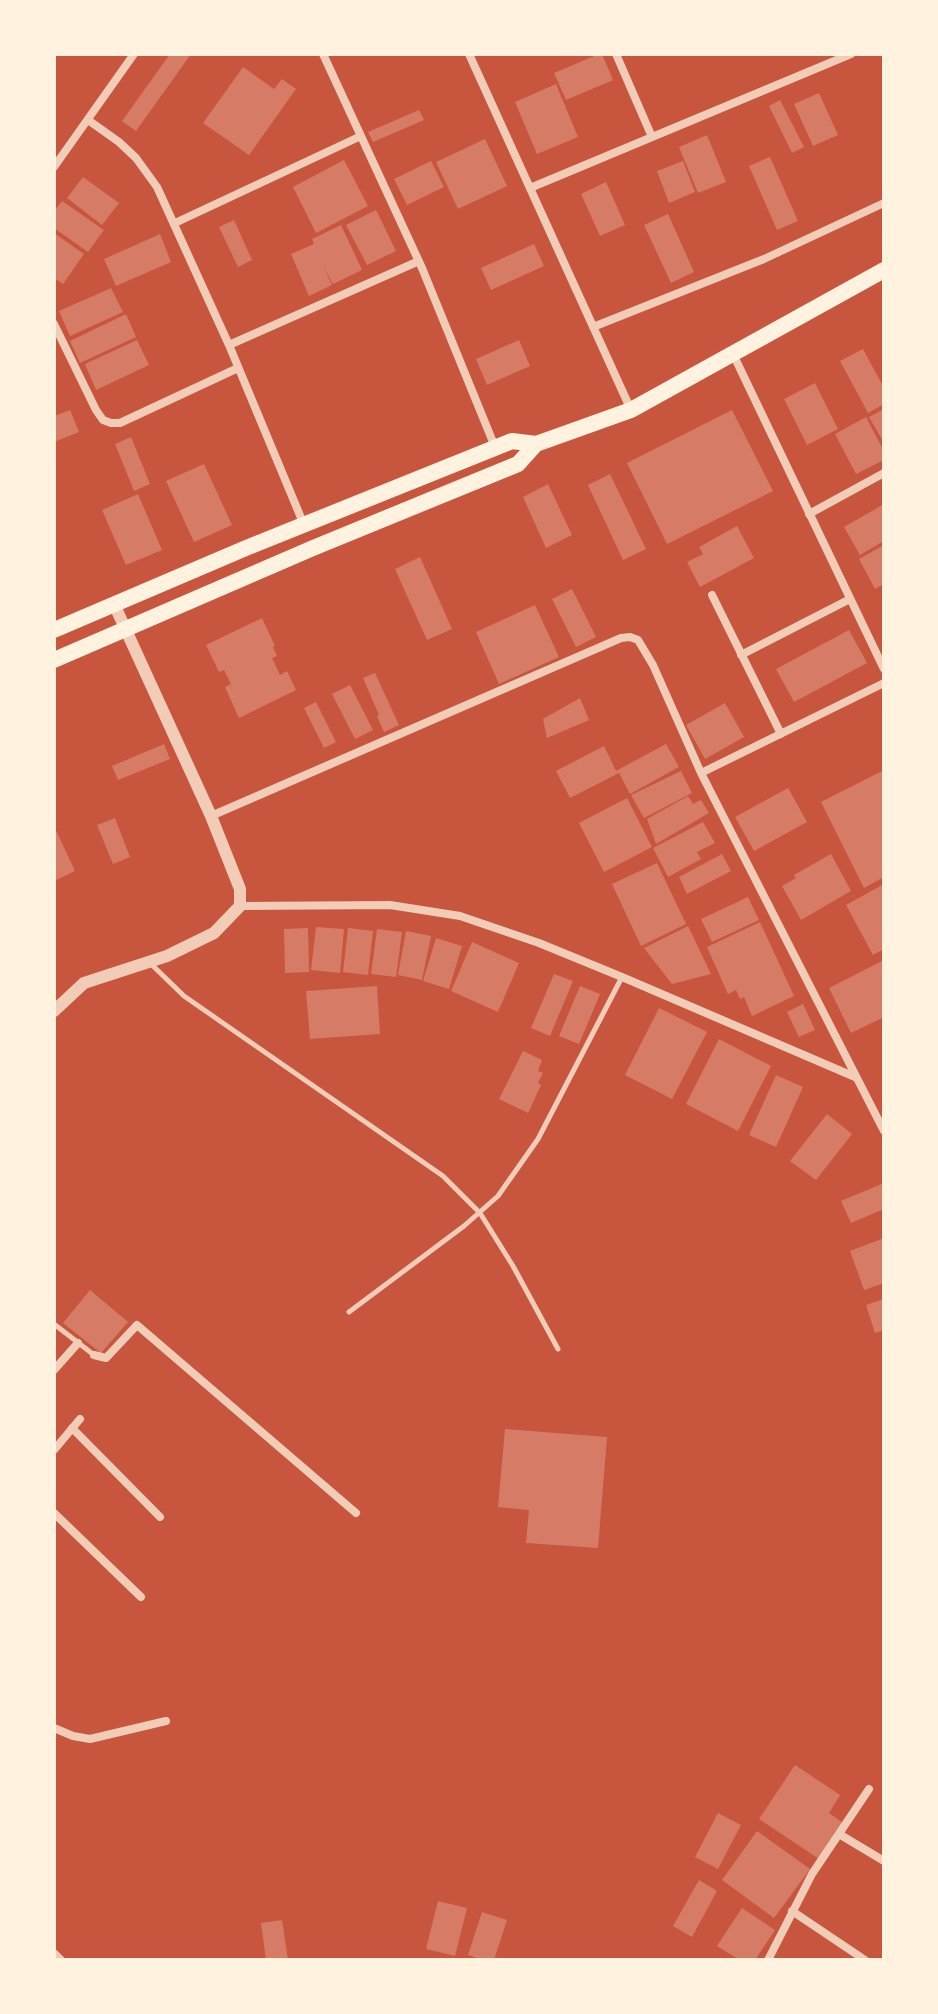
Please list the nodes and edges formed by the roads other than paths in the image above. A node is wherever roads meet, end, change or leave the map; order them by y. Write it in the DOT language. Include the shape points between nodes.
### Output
graph roads {
  1 [pos="134,54"];
  2 [pos="323,54"];
  3 [pos="469,54"];
  4 [pos="616,54"];
  5 [pos="851,54"];
  6 [pos="837,57"];
  7 [pos="88,120"];
  8 [pos="361,136"];
  9 [pos="652,137"];
  10 [pos="54,167"];
  11 [pos="530,188"];
  12 [pos="884,203"];
  13 [pos="175,223"];
  14 [pos="419,261"];
  15 [pos="884,270"];
  16 [pos="54,324"];
  17 [pos="593,327"];
  18 [pos="229,345"];
  19 [pos="733,354"];
  20 [pos="238,368"];
  21 [pos="631,410"];
  22 [pos="536,444"];
  23 [pos="495,448"];
  24 [pos="884,473"];
  25 [pos="809,514"];
  26 [pos="304,525"];
  27 [pos="712,595"];
  28 [pos="850,599"];
  29 [pos="114,604"];
  30 [pos="126,629"];
  31 [pos="54,630"];
  32 [pos="741,655"];
  33 [pos="54,660"];
  34 [pos="884,669"];
  35 [pos="884,683"];
  36 [pos="781,734"];
  37 [pos="701,773"];
  38 [pos="211,816"];
  39 [pos="240,906"];
  40 [pos="149,962"];
  41 [pos="622,977"];
  42 [pos="54,1011"];
  43 [pos="856,1077"];
  44 [pos="884,1131"];
  45 [pos="480,1213"];
  46 [pos="349,1312"];
  47 [pos="54,1324"];
  48 [pos="78,1343"];
  49 [pos="558,1349"];
  50 [pos="94,1355"];
  51 [pos="54,1370"];
  52 [pos="80,1419"];
  53 [pos="72,1428"];
  54 [pos="54,1450"];
  55 [pos="54,1513"];
  56 [pos="356,1513"];
  57 [pos="160,1517"];
  58 [pos="141,1597"];
  59 [pos="166,1721"];
  60 [pos="54,1728"];
  61 [pos="869,1789"];
  62 [pos="839,1834"];
  63 [pos="884,1861"];
  64 [pos="792,1911"];
  65 [pos="54,1953"];
  66 [pos="61,1960"];
  67 [pos="768,1960"];
  68 [pos="865,1960"];
  1 -- 7 [label="street"];
  2 -- 8 [label="street"];
  3 -- 11 [label="street"];
  4 -- 9 [label="street"];
  5 -- 6 [label="street"];
  6 -- 9 [label="street"];
  7 -- 10 [label="street"];
  7 -- 13 [label="street" via="136,158"];
  8 -- 13 [label="street"];
  8 -- 14 [label="street"];
  9 -- 11 [label="street"];
  11 -- 17 [label="street"];
  12 -- 17 [label="street" via="764,259"];
  13 -- 18 [label="street"];
  14 -- 18 [label="street"];
  14 -- 23 [label="street"];
  15 -- 19 [label="main road"];
  16 -- 20 [label="street" via="96,410 111,423"];
  17 -- 21 [label="street"];
  18 -- 20 [label="street"];
  19 -- 21 [label="main road"];
  19 -- 25 [label="street"];
  20 -- 26 [label="street"];
  21 -- 22 [label="main road"];
  22 -- 23 [label="main road" via="512,441"];
  22 -- 30 [label="main road" via="518,464"];
  23 -- 26 [label="main road"];
  24 -- 25 [label="street"];
  25 -- 28 [label="street"];
  26 -- 29 [label="main road"];
  27 -- 32 [label="street"];
  28 -- 32 [label="street"];
  28 -- 34 [label="street"];
  29 -- 30 [label="street"];
  29 -- 31 [label="main road"];
  30 -- 33 [label="main road"];
  30 -- 38 [label="street"];
  32 -- 36 [label="street"];
  35 -- 36 [label="street"];
  36 -- 37 [label="street"];
  37 -- 38 [label="street" via="643,646 630,637"];
  37 -- 43 [label="street"];
  38 -- 39 [label="street" via="240,889"];
  39 -- 40 [label="street" via="214,933"];
  39 -- 41 [label="street" via="390,905 460,916"];
  40 -- 42 [label="street" via="84,983"];
  40 -- 45 [label="lane" via="184,996 443,1176"];
  41 -- 43 [label="street"];
  41 -- 45 [label="lane" via="538,1139"];
  43 -- 44 [label="street"];
  45 -- 46 [label="lane"];
  45 -- 49 [label="lane"];
  47 -- 48 [label="lane"];
  48 -- 50 [label="lane"];
  48 -- 51 [label="street"];
  50 -- 56 [label="street" via="106,1358 137,1325"];
  52 -- 53 [label="street"];
  53 -- 54 [label="street"];
  53 -- 57 [label="street"];
  55 -- 58 [label="street"];
  59 -- 60 [label="street" via="90,1739"];
  61 -- 62 [label="street"];
  62 -- 63 [label="street"];
  62 -- 64 [label="street"];
  64 -- 67 [label="street"];
  64 -- 68 [label="street"];
  65 -- 66 [label="street"];
}
